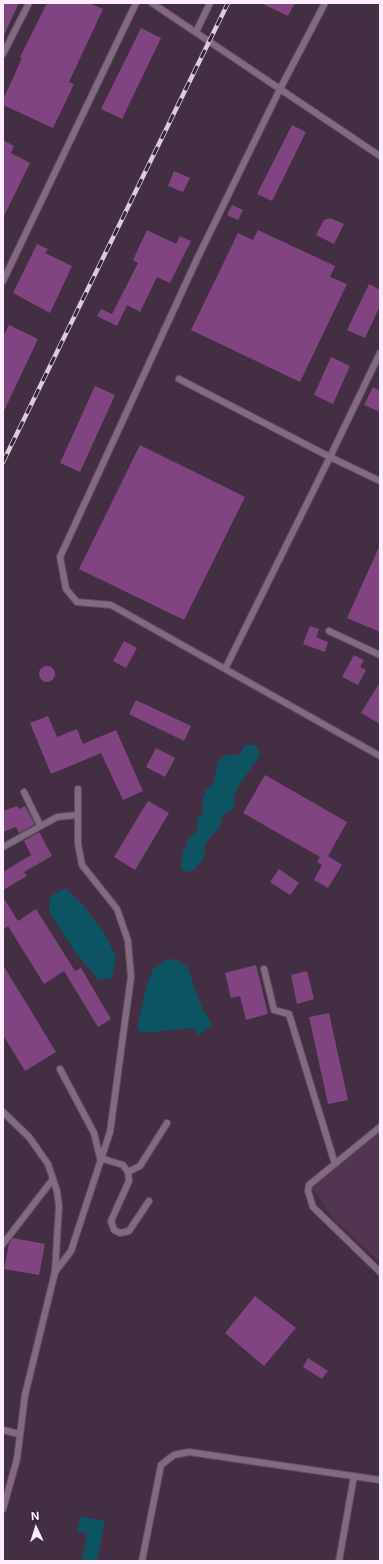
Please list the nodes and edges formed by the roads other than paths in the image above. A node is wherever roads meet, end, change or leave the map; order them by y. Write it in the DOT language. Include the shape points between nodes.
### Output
graph roads {
  1 [pos="29,3"];
  2 [pos="136,3"];
  3 [pos="152,3"];
  4 [pos="210,3"];
  5 [pos="325,3"];
  6 [pos="196,32"];
  7 [pos="3,54"];
  8 [pos="280,89"];
  9 [pos="380,156"];
  10 [pos="3,281"];
  11 [pos="380,353"];
  12 [pos="179,379"];
  13 [pos="330,457"];
  14 [pos="380,480"];
  15 [pos="329,631"];
  16 [pos="380,655"];
  17 [pos="225,669"];
  18 [pos="380,756"];
  19 [pos="78,789"];
  20 [pos="24,792"];
  21 [pos="78,815"];
  22 [pos="40,825"];
  23 [pos="3,847"];
  24 [pos="264,969"];
  25 [pos="60,1069"];
  26 [pos="3,1112"];
  27 [pos="167,1123"];
  28 [pos="380,1127"];
  29 [pos="100,1158"];
  30 [pos="335,1164"];
  31 [pos="128,1172"];
  32 [pos="53,1179"];
  33 [pos="149,1201"];
  34 [pos="3,1244"];
  35 [pos="55,1272"];
  36 [pos="380,1272"];
  37 [pos="3,1430"];
  38 [pos="19,1434"];
  39 [pos="354,1476"];
  40 [pos="380,1480"];
  41 [pos="3,1509"];
  42 [pos="142,1561"];
  43 [pos="339,1561"];
  1 -- 7 [label="lane"];
  2 -- 10 [label="lane"];
  3 -- 6 [label="lane"];
  4 -- 6 [label="lane"];
  5 -- 8 [label="lane"];
  6 -- 8 [label="lane"];
  8 -- 9 [label="lane"];
  8 -- 17 [label="lane" via="197,259 60,557 66,589 77,602 111,605"];
  11 -- 13 [label="lane"];
  12 -- 13 [label="lane"];
  13 -- 14 [label="lane"];
  13 -- 17 [label="lane"];
  15 -- 16 [label="lane"];
  17 -- 18 [label="lane"];
  19 -- 21 [label="lane"];
  20 -- 22 [label="lane"];
  21 -- 22 [label="lane" via="57,817"];
  21 -- 29 [label="lane" via="78,844 82,865 117,909 128,941 131,977 110,1132"];
  22 -- 23 [label="lane"];
  24 -- 30 [label="lane" via="274,1010 289,1014"];
  25 -- 29 [label="lane" via="94,1133"];
  26 -- 32 [label="lane" via="29,1137 48,1164"];
  27 -- 31 [label="lane" via="140,1166"];
  28 -- 30 [label="lane"];
  29 -- 31 [label="lane" via="123,1165"];
  29 -- 35 [label="lane" via="71,1250"];
  30 -- 36 [label="lane" via="309,1185 310,1200 313,1207"];
  31 -- 33 [label="lane" via="129,1181 111,1220 114,1230 120,1234 129,1231"];
  32 -- 34 [label="lane"];
  32 -- 35 [label="lane" via="59,1206"];
  35 -- 38 [label="lane" via="25,1395"];
  37 -- 38 [label="lane"];
  38 -- 41 [label="lane" via="17,1459"];
  39 -- 40 [label="lane"];
  39 -- 42 [label="lane" via="189,1452 174,1455 161,1465"];
  39 -- 43 [label="lane"];
}
